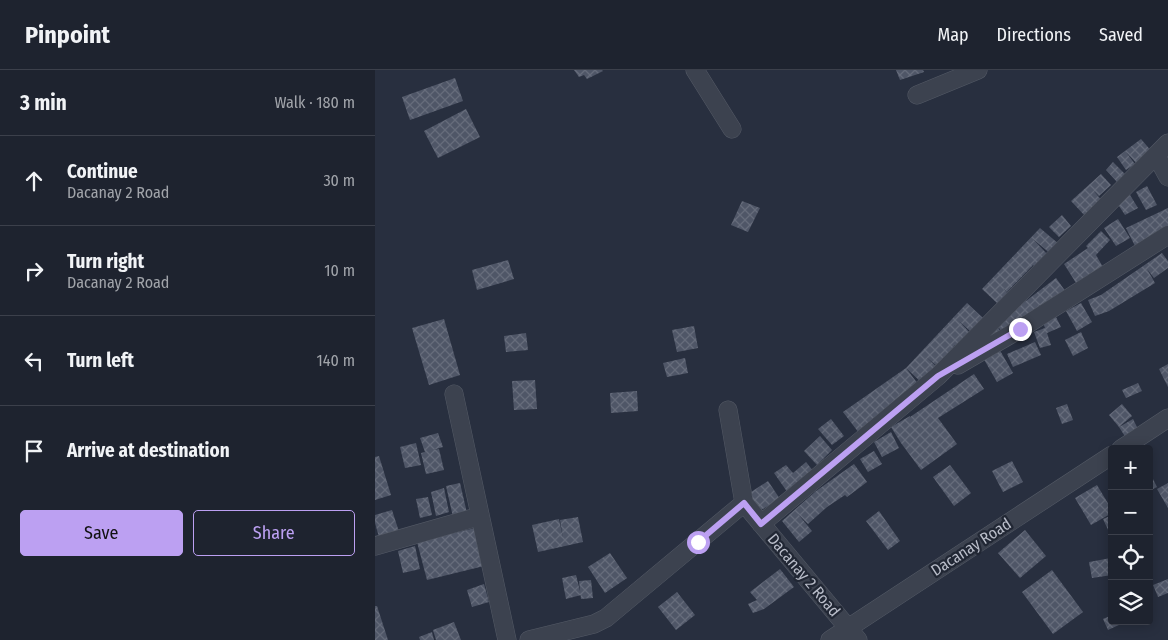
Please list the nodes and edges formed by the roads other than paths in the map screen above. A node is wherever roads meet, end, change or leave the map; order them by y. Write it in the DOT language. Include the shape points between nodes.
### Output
graph roads {
  1 [pos="695,70"];
  2 [pos="978,70"];
  3 [pos="917,95"];
  4 [pos="732,128"];
  5 [pos="1162,149"];
  6 [pos="1168,177"];
  7 [pos="1168,234"];
  8 [pos="938,376"];
  9 [pos="454,394"];
  10 [pos="728,410"];
  11 [pos="1168,418"];
  12 [pos="1127,445"];
  13 [pos="1108,458"];
  14 [pos="744,503"];
  15 [pos="480,516"];
  16 [pos="761,524"];
  17 [pos="375,546"];
  18 [pos="853,634"];
  19 [pos="548,638"];
  20 [pos="507,640"];
  21 [pos="529,640"];
  22 [pos="830,640"];
  1 -- 4 [label="street"];
  2 -- 3 [label="street"];
  5 -- 6 [label="street"];
  5 -- 8 [label="street"];
  7 -- 8 [label="street" via="1020,329"];
  8 -- 16 [label="street"];
  9 -- 15 [label="street"];
  10 -- 14 [label="street"];
  11 -- 12 [label="street"];
  13 -- 18 [label="street, Dacanay Road"];
  14 -- 16 [label="street, Dacanay 2 Road"];
  14 -- 19 [label="street" via="606,618"];
  15 -- 17 [label="street"];
  15 -- 20 [label="street"];
  16 -- 18 [label="street, Dacanay 2 Road"];
  18 -- 22 [label="street, Dacanay Road"];
  19 -- 21 [label="street"];
}
